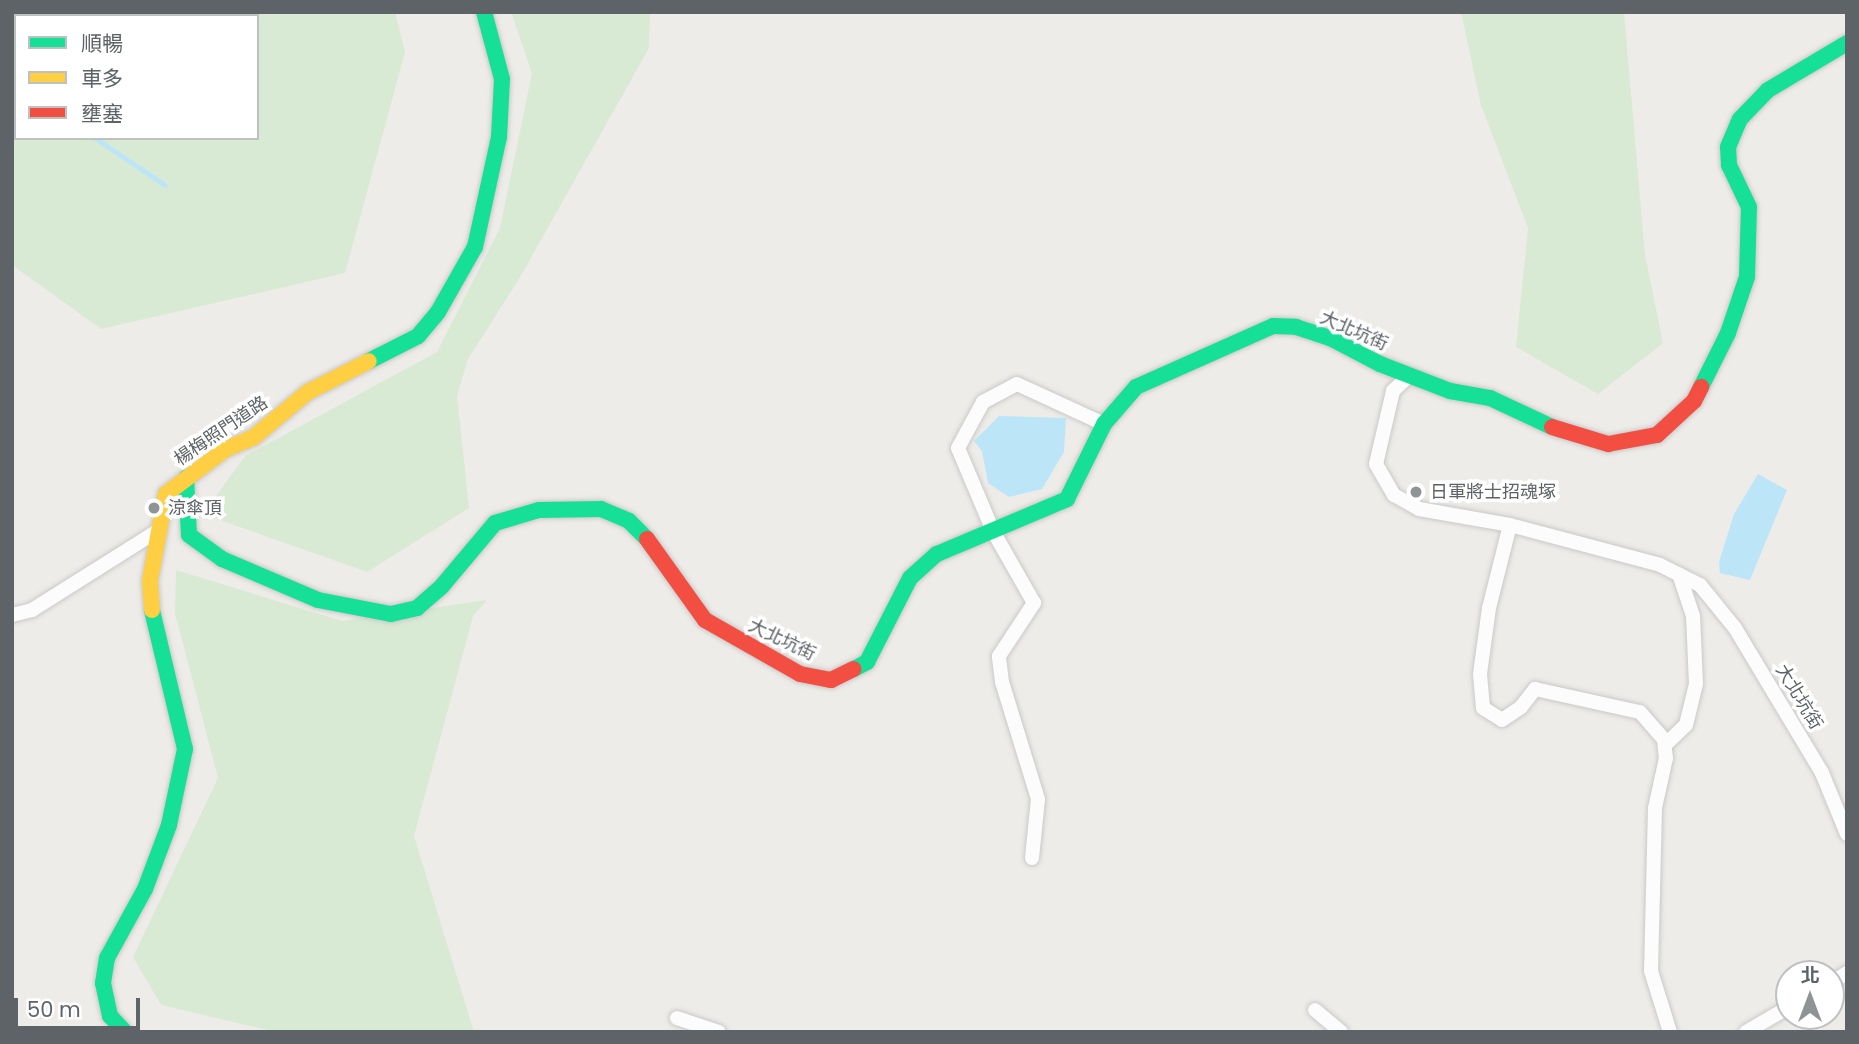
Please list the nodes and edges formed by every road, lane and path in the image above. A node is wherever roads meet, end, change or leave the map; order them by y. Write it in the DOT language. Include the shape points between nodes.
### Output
graph roads {
  1 [pos="484,12"];
  2 [pos="1847,43"];
  3 [pos="1410,375"];
  4 [pos="1104,424"];
  5 [pos="186,478"];
  6 [pos="1510,525"];
  7 [pos="993,531"];
  8 [pos="156,532"];
  9 [pos="1679,575"];
  10 [pos="12,615"];
  11 [pos="1665,746"];
  12 [pos="1847,834"];
  13 [pos="1032,858"];
  14 [pos="1315,1010"];
  15 [pos="1775,1015"];
  16 [pos="677,1018"];
  17 [pos="125,1032"];
  18 [pos="719,1032"];
  19 [pos="1341,1032"];
  20 [pos="1670,1032"];
  21 [pos="1746,1032"];
  1 -- 5 [label="street, 楊梅照門道路" via="502,79 499,137 475,247 438,312 418,336 308,392 254,437 226,449"];
  2 -- 3 [label="street, 大北坑街" via="1768,90 1740,119 1728,147 1729,165 1749,207 1747,277 1728,333 1694,401 1657,435 1608,444 1566,434 1490,398 1450,391"];
  3 -- 4 [label="street, 大北坑街" via="1330,338 1296,327 1273,326 1136,387"];
  3 -- 6 [label="street, 大北坑街" via="1393,391 1385,417 1376,464 1381,480 1394,495 1419,509"];
  4 -- 7 [label="street, 大北坑街" via="1067,499"];
  4 -- 7 [label="street" via="1017,384 983,402 958,447"];
  5 -- 7 [label="street, 大北坑街" via="189,536 222,559 318,600 391,614 417,608 442,586 495,523 539,510 601,509 629,521 656,547 705,620 800,674 831,680 867,662 910,578 937,554"];
  5 -- 8 [label="street, 楊梅照門道路" via="166,494"];
  6 -- 9 [label="street, 大北坑街" via="1660,565"];
  6 -- 11 [label="street" via="1489,608 1480,674 1483,708 1502,720 1521,707 1535,689 1640,712"];
  7 -- 13 [label="street" via="1034,603 999,656 1002,682 1038,799"];
  8 -- 10 [label="street" via="32,610"];
  8 -- 17 [label="street, 楊梅照門道路" via="150,580 153,622 185,749 169,825 145,889 107,958 103,984 110,1016"];
  9 -- 11 [label="street" via="1693,616 1696,684 1686,724"];
  9 -- 12 [label="street, 大北坑街" via="1700,585 1735,628 1822,773"];
  11 -- 20 [label="street" via="1655,808 1651,971"];
  14 -- 19 [label="street"];
  15 -- 21 [label="street"];
  16 -- 18 [label="street"];
}
